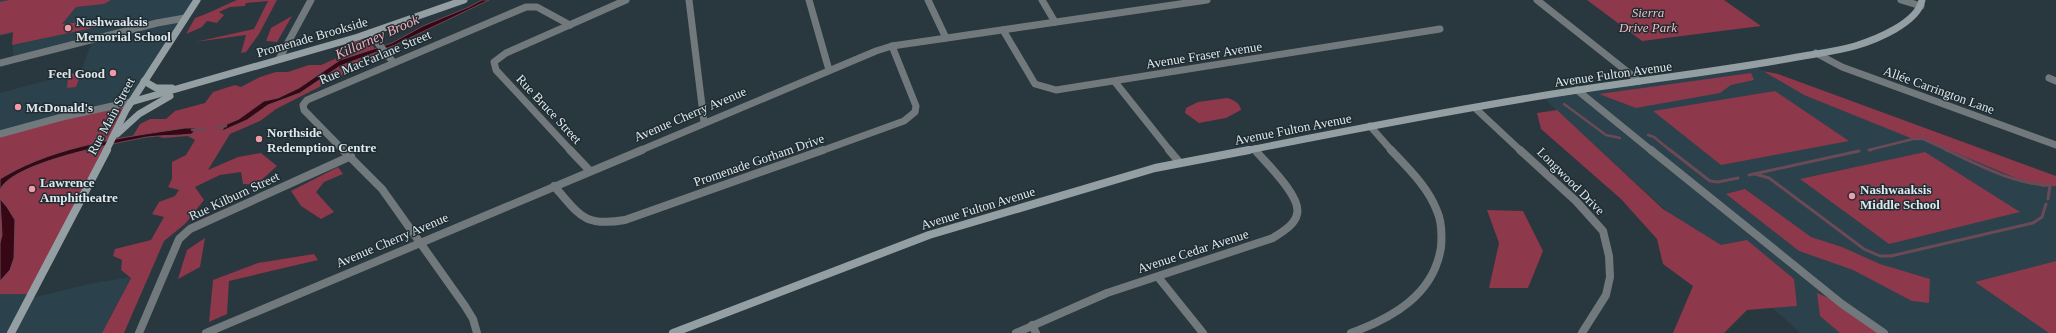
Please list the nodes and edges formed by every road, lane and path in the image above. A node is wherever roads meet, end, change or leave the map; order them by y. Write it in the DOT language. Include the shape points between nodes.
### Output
graph roads {
  1 [pos="197,0"];
  2 [pos="311,0"];
  3 [pos="464,0"];
  4 [pos="626,0"];
  5 [pos="689,0"];
  6 [pos="810,0"];
  7 [pos="928,0"];
  8 [pos="1042,0"];
  9 [pos="1207,0"];
  10 [pos="1537,0"];
  11 [pos="1901,0"];
  12 [pos="1922,3"];
  13 [pos="185,18"];
  14 [pos="1056,22"];
  15 [pos="570,25"];
  16 [pos="1440,29"];
  17 [pos="1003,30"];
  18 [pos="370,33"];
  19 [pos="946,38"];
  20 [pos="892,46"];
  21 [pos="1816,53"];
  22 [pos="279,59"];
  23 [pos="393,62"];
  24 [pos="0,63"];
  25 [pos="829,70"];
  26 [pos="1639,80"];
  27 [pos="144,81"];
  28 [pos="1115,82"];
  29 [pos="189,86"];
  30 [pos="1577,90"];
  31 [pos="131,102"];
  32 [pos="1475,108"];
  33 [pos="704,122"];
  34 [pos="1370,126"];
  35 [pos="0,134"];
  36 [pos="114,136"];
  37 [pos="2056,145"];
  38 [pos="1255,149"];
  39 [pos="351,156"];
  40 [pos="1180,163"];
  41 [pos="590,170"];
  42 [pos="554,186"];
  43 [pos="419,243"];
  44 [pos="1158,277"];
  45 [pos="1034,329"];
  46 [pos="11,333"];
  47 [pos="138,333"];
  48 [pos="206,333"];
  49 [pos="477,333"];
  50 [pos="673,333"];
  51 [pos="1016,333"];
  52 [pos="1203,333"];
  53 [pos="1351,333"];
  54 [pos="1582,333"];
  55 [pos="1884,333"];
  1 -- 13 [label="street, Rue Main Street"];
  2 -- 22 [label="street"];
  3 -- 18 [label="street, Promenade Brookside"];
  4 -- 15 [label="street"];
  5 -- 33 [label="street"];
  6 -- 25 [label="street"];
  7 -- 19 [label="street"];
  8 -- 14 [label="street"];
  9 -- 14 [label="street, Avenue Cherry Avenue"];
  10 -- 26 [label="street"];
  11 -- 12 [label="street"];
  12 -- 21 [label="street, Avenue Fulton Avenue" via="1914,15 1884,35 1854,46"];
  13 -- 24 [label="street" via="157,22"];
  13 -- 27 [label="street, Rue Main Street"];
  14 -- 17 [label="street, Avenue Cherry Avenue"];
  15 -- 23 [label="street, Rue MacFarlane Street" via="537,7 526,7"];
  15 -- 41 [label="street, Rue Bruce Street" via="494,62 496,70"];
  16 -- 28 [label="street, Avenue Fraser Avenue"];
  17 -- 19 [label="street, Avenue Cherry Avenue"];
  17 -- 28 [label="street, Avenue Fraser Avenue" via="1035,84 1056,90"];
  18 -- 22 [label="street, Promenade Brookside"];
  18 -- 23 [label="street"];
  19 -- 20 [label="street, Avenue Cherry Avenue"];
  20 -- 25 [label="street, Avenue Cherry Avenue"];
  20 -- 42 [label="street, Promenade Gorham Drive" via="916,106 915,112 904,121 610,224 595,224 585,220"];
  21 -- 26 [label="street, Avenue Fulton Avenue" via="1753,66"];
  21 -- 37 [label="street, Allée Carrington Lane" via="1842,67"];
  22 -- 29 [label="street, Promenade Brookside"];
  23 -- 39 [label="street, Rue MacFarlane Street" via="316,95 303,105 304,110"];
  25 -- 33 [label="street, Avenue Cherry Avenue"];
  26 -- 30 [label="street, Avenue Fulton Avenue"];
  27 -- 29 [label="street" via="156,89"];
  27 -- 31 [label="street, Rue Main Street"];
  28 -- 40 [label="street"];
  29 -- 31 [label="street"];
  29 -- 36 [label="street" via="139,114"];
  30 -- 32 [label="street, Avenue Fulton Avenue"];
  30 -- 55 [label="street" via="1842,304"];
  31 -- 35 [label="street"];
  31 -- 36 [label="street, Rue Main Street"];
  32 -- 34 [label="street, Avenue Fulton Avenue"];
  32 -- 54 [label="street, Longwood Drive" via="1576,201 1603,231 1609,256 1610,277 1606,295"];
  33 -- 41 [label="street, Avenue Cherry Avenue"];
  34 -- 38 [label="street, Avenue Fulton Avenue"];
  34 -- 53 [label="street" via="1427,193 1438,212 1442,240 1435,270 1416,298 1388,318"];
  36 -- 46 [label="street, Rue Main Street"];
  38 -- 40 [label="street, Avenue Fulton Avenue"];
  38 -- 44 [label="street, Avenue Cedar Avenue" via="1293,196 1298,209 1287,229 1273,238"];
  39 -- 43 [label="street, Rue MacFarlane Street" via="382,189"];
  39 -- 47 [label="street, Rue Kilburn Street" via="190,229 179,239"];
  40 -- 50 [label="street, Avenue Fulton Avenue" via="1147,170 929,235"];
  41 -- 42 [label="street, Avenue Cherry Avenue"];
  42 -- 43 [label="street, Avenue Cherry Avenue"];
  43 -- 48 [label="street, Avenue Cherry Avenue"];
  43 -- 49 [label="street, Rue MacFarlane Street" via="465,306 473,319"];
  44 -- 45 [label="street, Avenue Cedar Avenue" via="1094,298"];
  44 -- 52 [label="street"];
  45 -- 51 [label="street, Avenue Cedar Avenue"];
}
